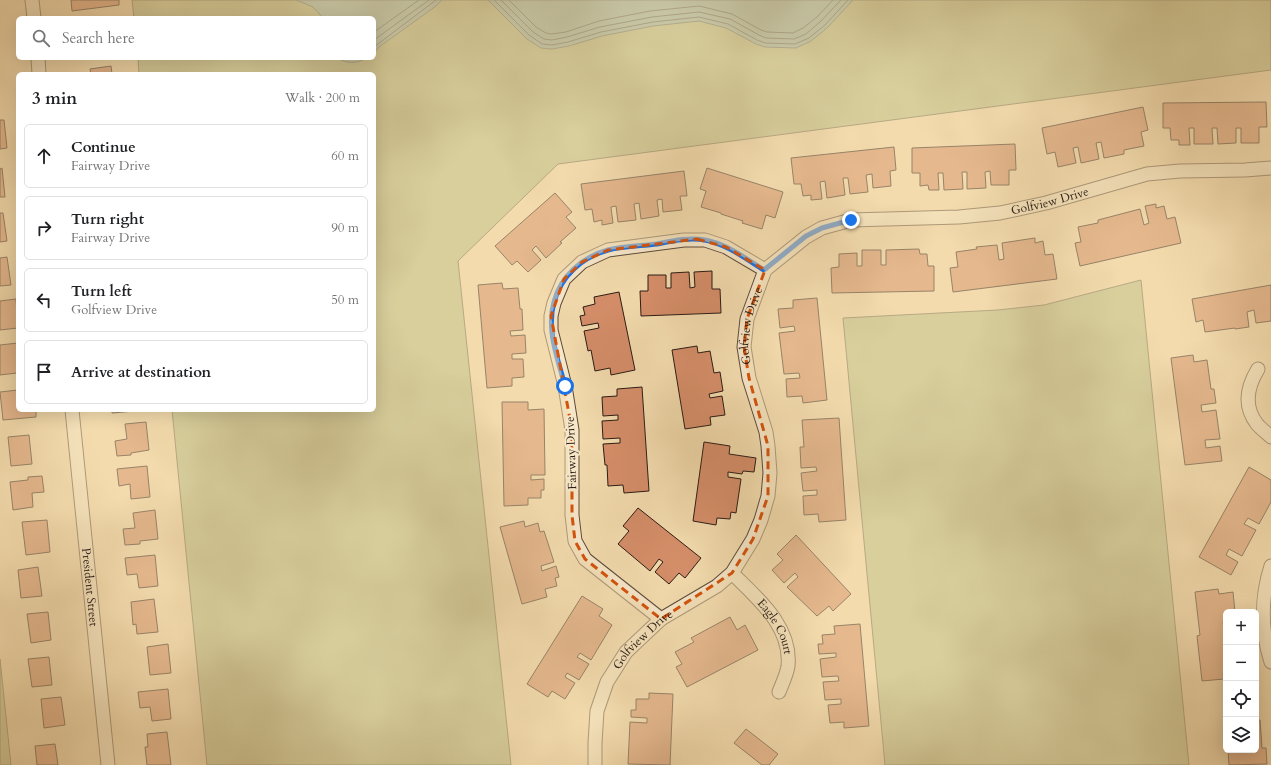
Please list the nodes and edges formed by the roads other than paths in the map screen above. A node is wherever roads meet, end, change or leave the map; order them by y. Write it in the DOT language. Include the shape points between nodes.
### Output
graph roads {
  1 [pos="32,0"];
  2 [pos="34,16"];
  3 [pos="38,60"];
  4 [pos="39,72"];
  5 [pos="1271,168"];
  6 [pos="764,270"];
  7 [pos="1258,369"];
  8 [pos="72,412"];
  9 [pos="1271,437"];
  10 [pos="1271,566"];
  11 [pos="732,573"];
  12 [pos="661,619"];
  13 [pos="1271,662"];
  14 [pos="779,692"];
  15 [pos="108,765"];
  16 [pos="595,765"];
  1 -- 2 [label="street"];
  3 -- 4 [label="street"];
  5 -- 6 [label="street, Golfview Drive" via="1147,174 1046,203 1000,213 959,217 851,220 822,228 806,236"];
  6 -- 11 [label="street, Golfview Drive" via="747,319 744,347 749,378 766,432 770,472 768,496 753,538"];
  6 -- 12 [label="street, Fairway Drive" via="726,247 705,240 684,240 608,250 582,262 564,279 554,303 551,316 552,330 572,430 572,515 575,541 585,559"];
  7 -- 9 [label="street" via="1251,379 1248,394 1249,410 1257,424"];
  8 -- 15 [label="street, President Street"];
  10 -- 13 [label="street" via="1264,602 1264,628"];
  11 -- 12 [label="street, Golfview Drive" via="717,586"];
  11 -- 14 [label="street, Eagle Court" via="769,611 782,631 787,648 788,666"];
  12 -- 16 [label="street, Golfview Drive" via="626,652 607,682 597,711"];
}
